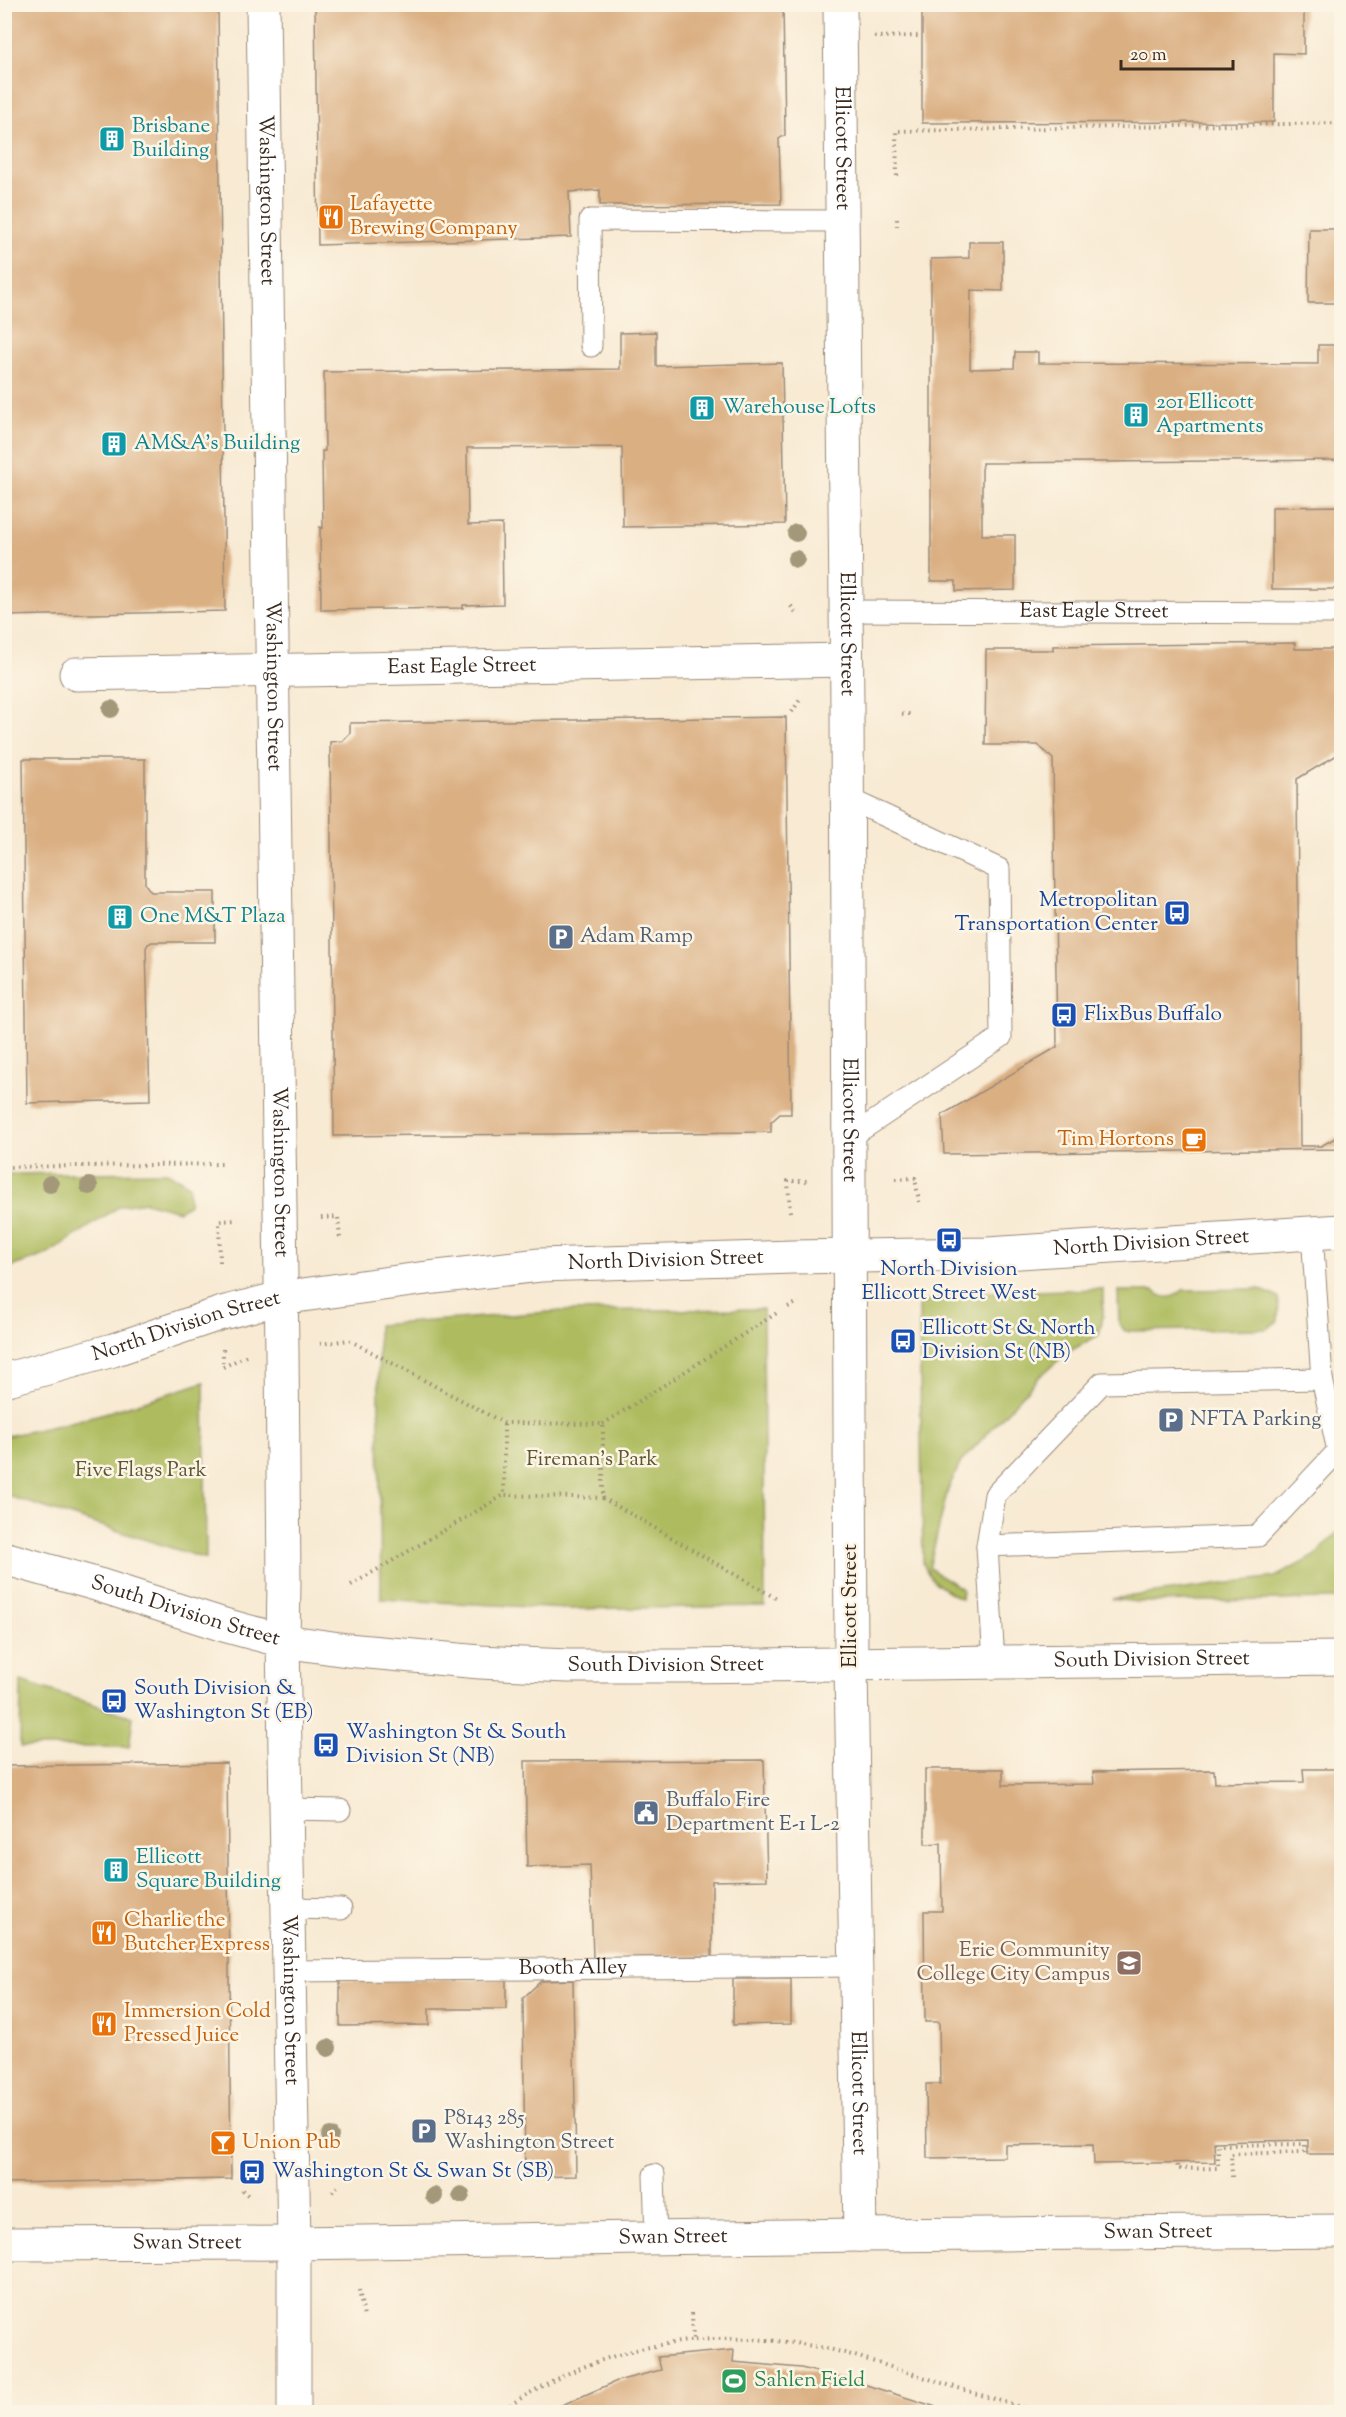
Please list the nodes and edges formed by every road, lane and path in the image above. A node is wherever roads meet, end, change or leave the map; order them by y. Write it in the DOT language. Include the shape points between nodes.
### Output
graph roads {
  1 [pos="263,4"];
  2 [pos="840,4"];
  3 [pos="922,36"];
  4 [pos="840,39"];
  5 [pos="1341,123"];
  6 [pos="897,176"];
  7 [pos="897,219"];
  8 [pos="842,221"];
  9 [pos="897,226"];
  10 [pos="591,346"];
  11 [pos="791,606"];
  12 [pos="846,611"];
  13 [pos="1341,613"];
  14 [pos="797,614"];
  15 [pos="846,660"];
  16 [pos="272,670"];
  17 [pos="76,674"];
  18 [pos="801,698"];
  19 [pos="792,712"];
  20 [pos="902,714"];
  21 [pos="911,714"];
  22 [pos="847,798"];
  23 [pos="849,1138"];
  24 [pos="224,1164"];
  25 [pos="4,1167"];
  26 [pos="896,1179"];
  27 [pos="807,1181"];
  28 [pos="919,1202"];
  29 [pos="790,1212"];
  30 [pos="321,1218"];
  31 [pos="238,1220"];
  32 [pos="1327,1232"];
  33 [pos="340,1238"];
  34 [pos="850,1255"];
  35 [pos="220,1262"];
  36 [pos="911,1296"];
  37 [pos="281,1298"];
  38 [pos="893,1301"];
  39 [pos="799,1302"];
  40 [pos="788,1307"];
  41 [pos="780,1311"];
  42 [pos="320,1344"];
  43 [pos="223,1348"];
  44 [pos="247,1355"];
  45 [pos="1322,1379"];
  46 [pos="4,1380"];
  47 [pos="504,1423"];
  48 [pos="603,1424"];
  49 [pos="504,1495"];
  50 [pos="603,1498"];
  51 [pos="987,1546"];
  52 [pos="4,1558"];
  53 [pos="351,1585"];
  54 [pos="779,1600"];
  55 [pos="282,1641"];
  56 [pos="1341,1658"];
  57 [pos="994,1663"];
  58 [pos="851,1665"];
  59 [pos="286,1809"];
  60 [pos="340,1810"];
  61 [pos="288,1908"];
  62 [pos="341,1909"];
  63 [pos="856,1966"];
  64 [pos="289,1971"];
  65 [pos="1177,2165"];
  66 [pos="654,2175"];
  67 [pos="1232,2177"];
  68 [pos="338,2186"];
  69 [pos="242,2190"];
  70 [pos="332,2192"];
  71 [pos="249,2196"];
  72 [pos="1341,2231"];
  73 [pos="860,2235"];
  74 [pos="656,2239"];
  75 [pos="294,2243"];
  76 [pos="4,2244"];
  77 [pos="359,2290"];
  78 [pos="692,2313"];
  79 [pos="364,2317"];
  80 [pos="693,2340"];
  81 [pos="294,2412"];
  82 [pos="500,2412"];
  83 [pos="1038,2412"];
  1 -- 16 [label="main road, Washington Street"];
  2 -- 4 [label="main road, Ellicott Street"];
  3 -- 4 [label="path"];
  4 -- 8 [label="main road, Ellicott Street"];
  5 -- 6 [label="path" via="896,131"];
  7 -- 9 [label="path"];
  8 -- 10 [label="lane" via="590,220"];
  8 -- 12 [label="main road, Ellicott Street"];
  11 -- 14 [label="path"];
  12 -- 13 [label="lane, East Eagle Street"];
  12 -- 15 [label="main road, Ellicott Street"];
  15 -- 16 [label="main road, East Eagle Street"];
  15 -- 22 [label="main road, Ellicott Street"];
  16 -- 17 [label="main road, East Eagle Street"];
  16 -- 37 [label="main road, Washington Street"];
  18 -- 19 [label="path"];
  20 -- 21 [label="path"];
  22 -- 23 [label="main road, Ellicott Street"];
  22 -- 23 [label="lane" via="999,869 1001,1037"];
  23 -- 34 [label="main road, Ellicott Street"];
  24 -- 25 [label="path"];
  26 -- 28 [label="path" via="915,1178"];
  27 -- 29 [label="path" via="788,1181"];
  30 -- 33 [label="path" via="338,1217"];
  31 -- 35 [label="path" via="219,1221"];
  32 -- 34 [label="main road, North Division Street" via="988,1254"];
  32 -- 45 [label="lane"];
  34 -- 37 [label="main road, North Division Street" via="540,1265"];
  34 -- 58 [label="main road, Ellicott Street"];
  36 -- 38 [label="path"];
  37 -- 46 [label="main road, North Division Street"];
  37 -- 55 [label="main road, Washington Street"];
  39 -- 40 [label="path"];
  41 -- 48 [label="path"];
  42 -- 47 [label="path" via="349,1340"];
  43 -- 44 [label="path" via="223,1367"];
  45 -- 51 [label="lane" via="1102,1383 995,1495"];
  45 -- 51 [label="lane" via="1338,1451 1258,1536"];
  47 -- 48 [label="path"];
  47 -- 49 [label="path"];
  48 -- 50 [label="path"];
  49 -- 50 [label="path"];
  49 -- 53 [label="path"];
  50 -- 54 [label="path"];
  51 -- 57 [label="lane"];
  52 -- 55 [label="main road, South Division Street"];
  55 -- 58 [label="main road, South Division Street" via="347,1650 546,1665"];
  55 -- 59 [label="main road, Washington Street"];
  56 -- 57 [label="main road, South Division Street"];
  57 -- 58 [label="main road, South Division Street"];
  58 -- 63 [label="main road, Ellicott Street"];
  59 -- 60 [label="lane"];
  59 -- 61 [label="main road, Washington Street"];
  61 -- 62 [label="lane"];
  61 -- 64 [label="main road, Washington Street"];
  63 -- 64 [label="lane, Booth Alley"];
  63 -- 73 [label="main road, Ellicott Street"];
  64 -- 75 [label="main road, Washington Street"];
  65 -- 67 [label="path" via="1177,2169 1218,2168 1218,2145 1305,2144 1303,2152 1231,2154"];
  66 -- 74 [label="lane"];
  68 -- 70 [label="path"];
  69 -- 71 [label="path"];
  72 -- 73 [label="main road, Swan Street"];
  73 -- 74 [label="main road, Swan Street"];
  74 -- 75 [label="main road, Swan Street"];
  75 -- 76 [label="main road, Swan Street"];
  75 -- 81 [label="main road, Washington Street"];
  77 -- 79 [label="path"];
  78 -- 80 [label="path"];
  80 -- 82 [label="path" via="656,2344 587,2365"];
  80 -- 83 [label="path" via="756,2338 826,2349"];
}
